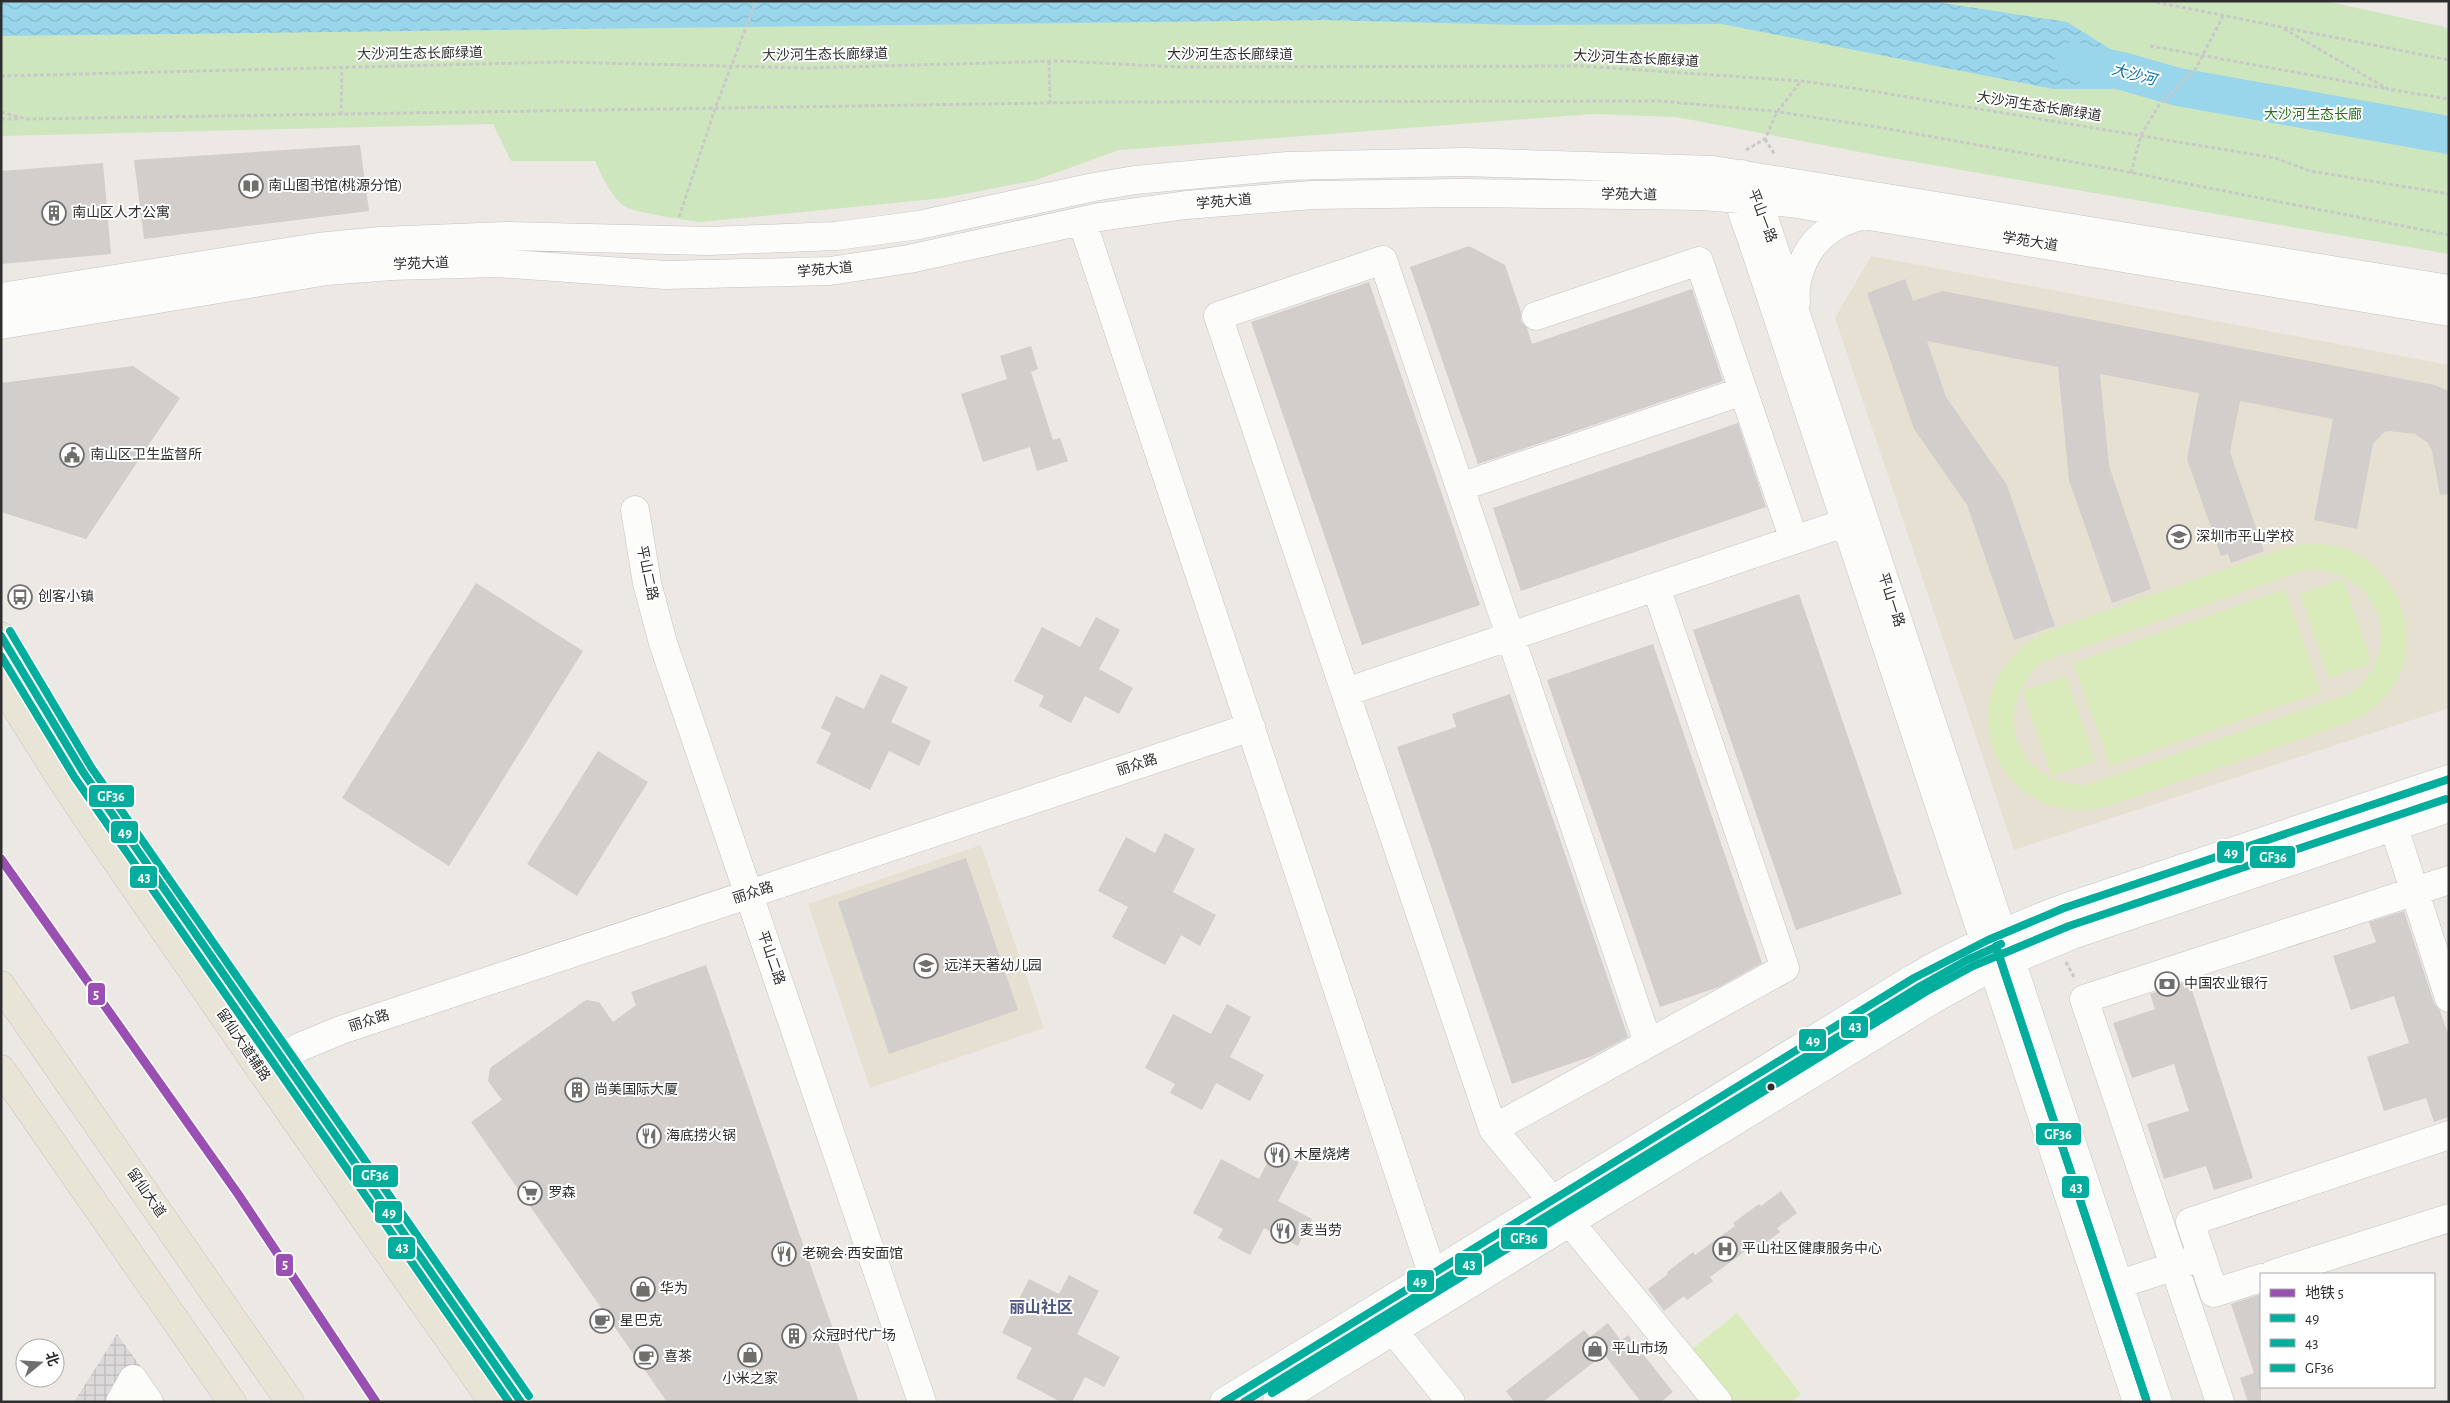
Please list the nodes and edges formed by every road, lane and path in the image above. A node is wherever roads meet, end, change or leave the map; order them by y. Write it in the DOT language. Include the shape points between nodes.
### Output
graph roads {
  1 [pos="756,1"];
  2 [pos="2150,1"];
  3 [pos="2223,16"];
  4 [pos="2281,27"];
  5 [pos="2150,46"];
  6 [pos="2202,55"];
  7 [pos="2449,60"];
  8 [pos="1050,61"];
  9 [pos="731,66"];
  10 [pos="342,67"];
  11 [pos="1,76"];
  12 [pos="1800,81"];
  13 [pos="2388,89"];
  14 [pos="2449,99"];
  15 [pos="1050,103"];
  16 [pos="715,109"];
  17 [pos="1,112"];
  18 [pos="1777,112"];
  19 [pos="341,115"];
  20 [pos="1,119"];
  21 [pos="26,119"];
  22 [pos="2141,135"];
  23 [pos="1765,139"];
  24 [pos="2131,173"];
  25 [pos="1746,190"];
  26 [pos="2449,194"];
  27 [pos="1863,215"];
  28 [pos="678,219"];
  29 [pos="1082,221"];
  30 [pos="2449,235"];
  31 [pos="2449,289"];
  32 [pos="1,297"];
  33 [pos="2449,312"];
  34 [pos="1536,316"];
  35 [pos="1797,317"];
  36 [pos="1,325"];
  37 [pos="1743,390"];
  38 [pos="1460,487"];
  39 [pos="635,510"];
  40 [pos="1855,520"];
  41 [pos="1794,540"];
  42 [pos="1656,587"];
  43 [pos="1,636"];
  44 [pos="1510,637"];
  45 [pos="1,682"];
  46 [pos="1346,692"];
  47 [pos="1251,727"];
  48 [pos="2449,779"];
  49 [pos="2385,800"];
  50 [pos="2449,808"];
  51 [pos="2394,827"];
  52 [pos="2449,880"];
  53 [pos="2414,891"];
  54 [pos="749,894"];
  55 [pos="1993,937"];
  56 [pos="2002,964"];
  57 [pos="1,985"];
  58 [pos="2449,998"];
  59 [pos="1648,1043"];
  60 [pos="271,1064"];
  61 [pos="1,1069"];
  62 [pos="1494,1129"];
  63 [pos="2449,1135"];
  64 [pos="1553,1200"];
  65 [pos="2449,1218"];
  66 [pos="1571,1221"];
  67 [pos="2202,1257"];
  68 [pos="2174,1267"];
  69 [pos="1432,1273"];
  70 [pos="2276,1273"];
  71 [pos="2260,1278"];
  72 [pos="2110,1288"];
  73 [pos="1393,1330"];
  74 [pos="120,1402"];
  75 [pos="149,1402"];
  76 [pos="232,1402"];
  77 [pos="290,1402"];
  78 [pos="493,1402"];
  79 [pos="521,1402"];
  80 [pos="922,1402"];
  81 [pos="1224,1402"];
  82 [pos="1277,1402"];
  83 [pos="1451,1402"];
  84 [pos="1718,1402"];
  85 [pos="2137,1402"];
  86 [pos="2158,1402"];
  87 [pos="2220,1402"];
  1 -- 9 [label="path"];
  2 -- 3 [label="path"];
  3 -- 4 [label="path"];
  3 -- 6 [label="path"];
  4 -- 7 [label="path"];
  4 -- 13 [label="path"];
  5 -- 6 [label="path"];
  6 -- 13 [label="path"];
  6 -- 22 [label="path" via="2195,70 2159,105"];
  8 -- 9 [label="path, 大沙河生态长廊绿道" via="807,68"];
  8 -- 12 [label="path, 大沙河生态长廊绿道" via="1178,67 1574,66"];
  8 -- 15 [label="path"];
  9 -- 10 [label="path, 大沙河生态长廊绿道" via="560,62"];
  9 -- 16 [label="path"];
  10 -- 11 [label="path, 大沙河生态长廊绿道"];
  10 -- 19 [label="path"];
  12 -- 18 [label="path"];
  12 -- 22 [label="path, 大沙河生态长廊绿道"];
  13 -- 14 [label="path"];
  15 -- 16 [label="path"];
  15 -- 18 [label="path" via="1586,100 1659,101"];
  16 -- 19 [label="path"];
  16 -- 28 [label="path"];
  17 -- 21 [label="path"];
  18 -- 23 [label="path"];
  18 -- 24 [label="path"];
  19 -- 21 [label="path"];
  20 -- 21 [label="path"];
  22 -- 24 [label="path"];
  22 -- 26 [label="path, 大沙河生态长廊绿道" via="2275,158 2310,171"];
  24 -- 30 [label="path"];
  25 -- 27 [label="street, 学苑大道"];
  25 -- 29 [label="street, 学苑大道" via="1312,195 1186,206"];
  25 -- 31 [label="street, 学苑大道"];
  25 -- 32 [label="street, 学苑大道" via="1675,167 1464,162 1287,166 1135,180 878,232 746,241 652,242 506,236 380,240"];
  25 -- 35 [label="street, 平山一路"];
  25 -- 40 [label="street, 平山一路"];
  27 -- 33 [label="street, 学苑大道"];
  27 -- 35 [label="street" via="1834,227 1822,235 1811,249 1796,281"];
  29 -- 36 [label="street, 学苑大道" via="909,259 830,271 666,275 497,263 392,266 327,272"];
  29 -- 47 [label="street"];
  34 -- 37 [label="street" via="1699,261"];
  35 -- 40 [label="street, 平山一路"];
  37 -- 38 [label="street"];
  37 -- 41 [label="street"];
  38 -- 44 [label="street"];
  38 -- 46 [label="street" via="1383,260 1218,316"];
  39 -- 54 [label="street, 平山二路" via="647,583 663,642"];
  40 -- 41 [label="street"];
  40 -- 55 [label="street, 平山一路"];
  41 -- 42 [label="street"];
  42 -- 44 [label="street"];
  42 -- 59 [label="street" via="1785,968"];
  43 -- 60 [label="main road, 留仙大道辅路" via="83,772"];
  44 -- 46 [label="street"];
  44 -- 59 [label="street"];
  45 -- 60 [label="main road, 留仙大道辅路" via="74,799"];
  46 -- 62 [label="street"];
  47 -- 54 [label="street, 丽众路"];
  47 -- 69 [label="street"];
  48 -- 49 [label="street"];
  49 -- 51 [label="street"];
  49 -- 55 [label="street" via="2064,908"];
  50 -- 51 [label="street"];
  51 -- 53 [label="street"];
  51 -- 56 [label="street" via="2072,935"];
  52 -- 53 [label="street"];
  53 -- 58 [label="street"];
  53 -- 68 [label="street" via="2084,999"];
  54 -- 60 [label="street, 丽众路" via="341,1030"];
  54 -- 80 [label="street, 平山二路"];
  55 -- 56 [label="street, 平山一路"];
  55 -- 64 [label="street" via="1914,978"];
  56 -- 66 [label="street" via="1932,1000"];
  56 -- 72 [label="street, 平山一路"];
  57 -- 77 [label="main road, 留仙大道"];
  59 -- 62 [label="street"];
  60 -- 78 [label="main road, 留仙大道辅路"];
  60 -- 79 [label="main road, 留仙大道辅路"];
  61 -- 76 [label="main road"];
  62 -- 64 [label="street"];
  63 -- 67 [label="street" via="2190,1222"];
  64 -- 66 [label="street"];
  64 -- 69 [label="street"];
  65 -- 70 [label="street"];
  66 -- 73 [label="street"];
  66 -- 84 [label="street"];
  67 -- 68 [label="street"];
  67 -- 71 [label="street" via="2214,1293"];
  68 -- 72 [label="street"];
  68 -- 87 [label="street"];
  69 -- 81 [label="street"];
  72 -- 85 [label="street, 平山一路"];
  72 -- 86 [label="street, 平山一路"];
  73 -- 82 [label="street"];
  73 -- 83 [label="street"];
  74 -- 75 [label="street" via="133,1379"];
}
